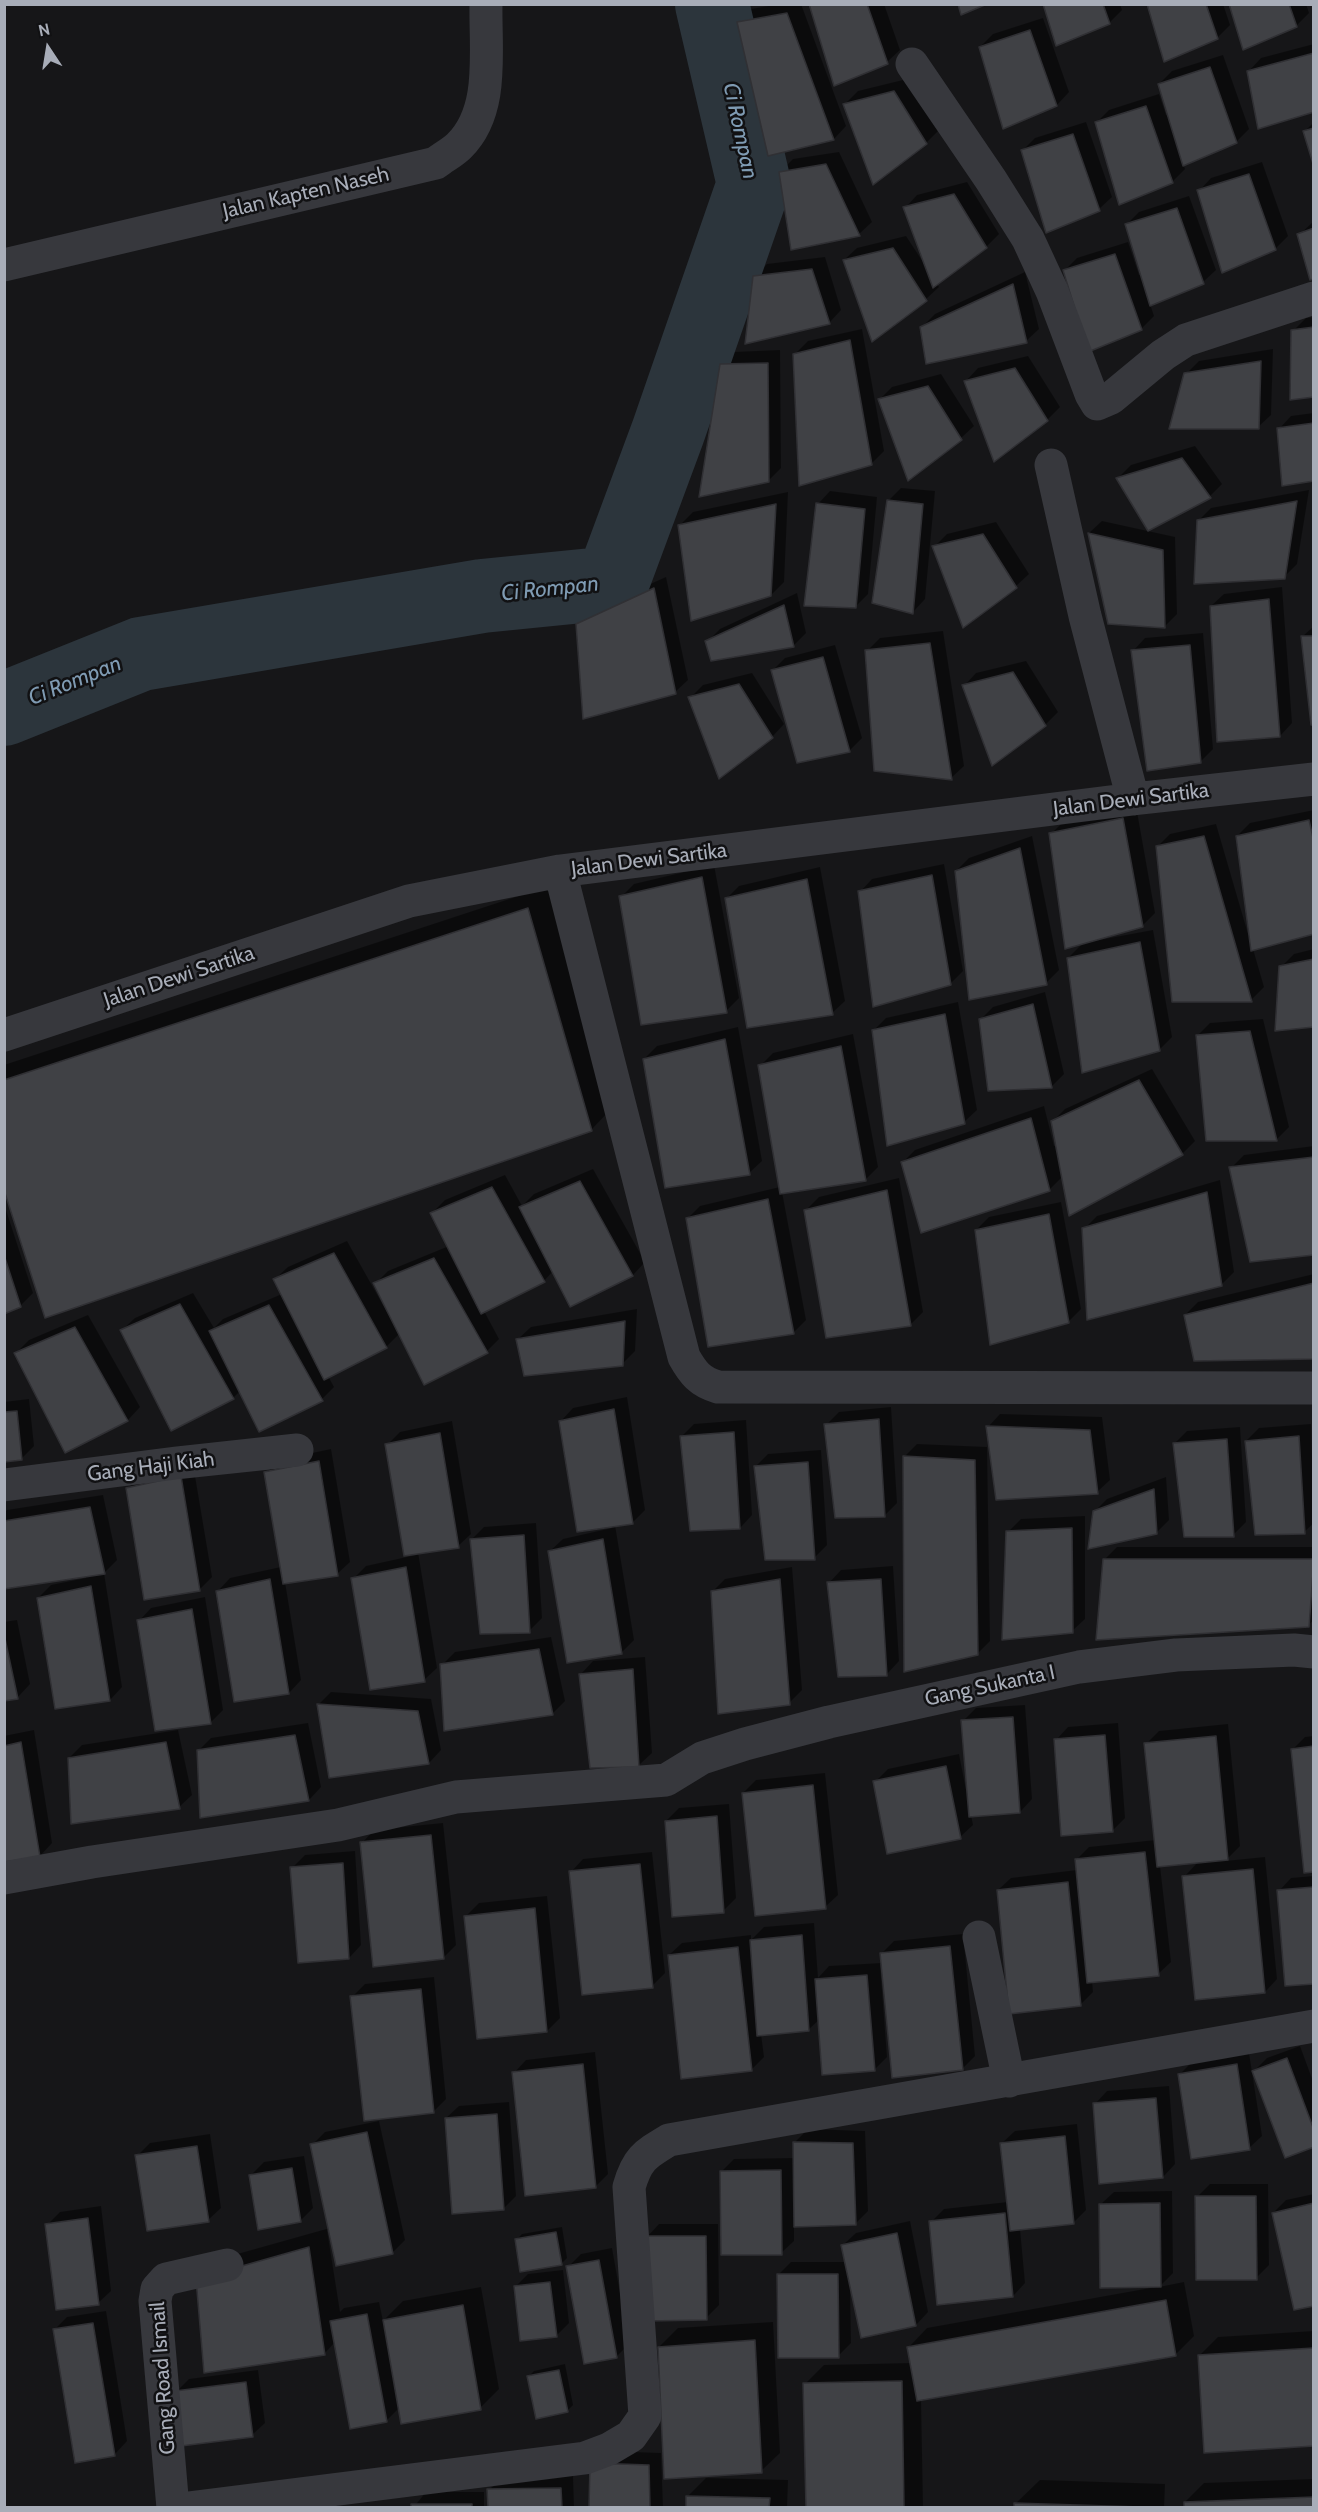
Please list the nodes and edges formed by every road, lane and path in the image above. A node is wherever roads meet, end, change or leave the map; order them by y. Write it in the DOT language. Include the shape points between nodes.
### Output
graph roads {
  1 [pos="486,4"];
  2 [pos="912,64"];
  3 [pos="4,264"];
  4 [pos="1314,298"];
  5 [pos="1051,465"];
  6 [pos="1314,779"];
  7 [pos="1133,799"];
  8 [pos="560,871"];
  9 [pos="4,1035"];
  10 [pos="1314,1388"];
  11 [pos="297,1450"];
  12 [pos="4,1485"];
  13 [pos="1314,1652"];
  14 [pos="4,1878"];
  15 [pos="980,1938"];
  16 [pos="1314,2026"];
  17 [pos="1009,2081"];
  18 [pos="227,2265"];
  19 [pos="173,2508"];
  20 [pos="188,2508"];
  1 -- 3 [label="street, Jalan Kapten Naseh" via="485,94 477,119 459,146 436,163"];
  2 -- 4 [label="street" via="1028,239 1097,404 1111,398 1186,340"];
  5 -- 7 [label="street"];
  6 -- 7 [label="street, Jalan Dewi Sartika"];
  7 -- 8 [label="street, Jalan Dewi Sartika"];
  8 -- 9 [label="street, Jalan Dewi Sartika" via="409,901"];
  8 -- 10 [label="street" via="684,1357 704,1383 718,1388"];
  11 -- 12 [label="street, Gang Haji Kiah"];
  13 -- 14 [label="street, Gang Sukanta I" via="1176,1655 1078,1667 745,1744 702,1758 666,1780 456,1797 338,1825"];
  15 -- 17 [label="street"];
  16 -- 17 [label="street"];
  17 -- 20 [label="street" via="669,2140 650,2151 635,2166 629,2187 645,2416 631,2436 609,2449 585,2458"];
  18 -- 19 [label="street, Gang Road Ismail" via="166,2279 157,2289"];
}
